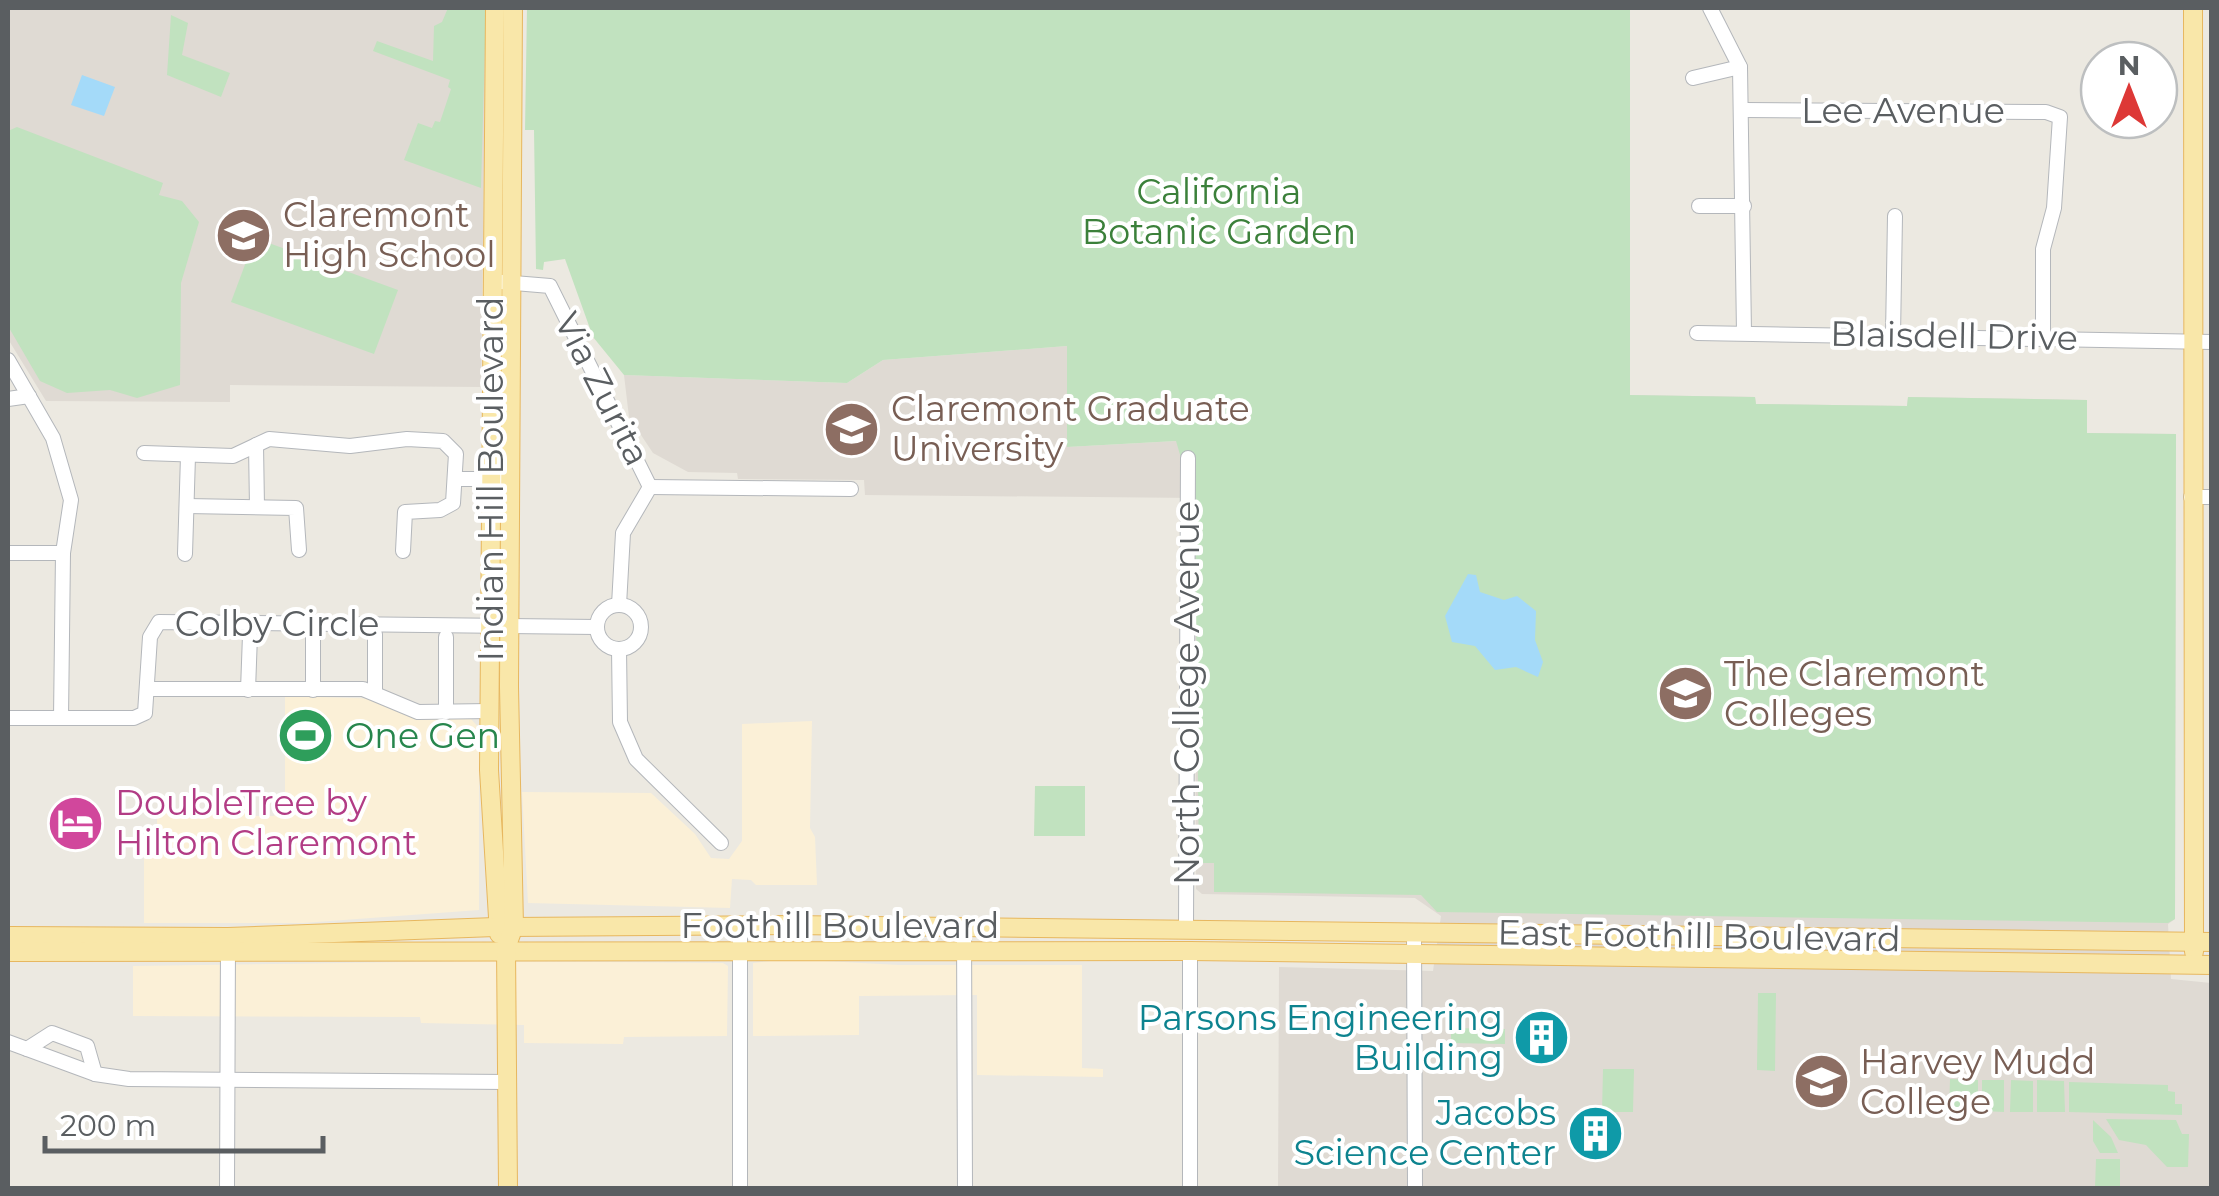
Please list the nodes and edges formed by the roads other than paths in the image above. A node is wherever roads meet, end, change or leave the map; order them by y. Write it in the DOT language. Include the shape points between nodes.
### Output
graph roads {
  1 [pos="496,8"];
  2 [pos="513,8"];
  3 [pos="1710,8"];
  4 [pos="2193,8"];
  5 [pos="1740,67"];
  6 [pos="1693,78"];
  7 [pos="1744,110"];
  8 [pos="1700,206"];
  9 [pos="1744,206"];
  10 [pos="1894,216"];
  11 [pos="500,282"];
  12 [pos="1697,332"];
  13 [pos="1744,333"];
  14 [pos="1893,336"];
  15 [pos="2043,338"];
  16 [pos="2202,341"];
  17 [pos="8,360"];
  18 [pos="29,396"];
  19 [pos="8,399"];
  20 [pos="256,444"];
  21 [pos="144,453"];
  22 [pos="188,456"];
  23 [pos="1188,458"];
  24 [pos="457,479"];
  25 [pos="500,479"];
  26 [pos="650,488"];
  27 [pos="851,489"];
  28 [pos="2192,497"];
  29 [pos="2212,498"];
  30 [pos="187,506"];
  31 [pos="257,507"];
  32 [pos="299,550"];
  33 [pos="403,552"];
  34 [pos="8,553"];
  35 [pos="63,553"];
  36 [pos="186,554"];
  37 [pos="619,605"];
  38 [pos="500,625"];
  39 [pos="597,627"];
  40 [pos="376,634"];
  41 [pos="250,635"];
  42 [pos="313,635"];
  43 [pos="446,637"];
  44 [pos="619,649"];
  45 [pos="2192,664"];
  46 [pos="2212,664"];
  47 [pos="149,689"];
  48 [pos="248,690"];
  49 [pos="313,690"];
  50 [pos="375,692"];
  51 [pos="490,711"];
  52 [pos="446,712"];
  53 [pos="8,718"];
  54 [pos="61,718"];
  55 [pos="721,842"];
  56 [pos="2192,856"];
  57 [pos="2212,856"];
  58 [pos="505,926"];
  59 [pos="740,926"];
  60 [pos="964,926"];
  61 [pos="1186,928"];
  62 [pos="1262,930"];
  63 [pos="1414,932"];
  64 [pos="8,936"];
  65 [pos="2202,942"];
  66 [pos="228,945"];
  67 [pos="506,948"];
  68 [pos="741,949"];
  69 [pos="964,950"];
  70 [pos="1122,951"];
  71 [pos="1190,951"];
  72 [pos="8,952"];
  73 [pos="1415,953"];
  74 [pos="2203,965"];
  75 [pos="8,1042"];
  76 [pos="28,1049"];
  77 [pos="95,1074"];
  78 [pos="227,1080"];
  79 [pos="508,1082"];
  80 [pos="228,1188"];
  81 [pos="508,1188"];
  82 [pos="740,1188"];
  83 [pos="965,1188"];
  84 [pos="1190,1188"];
  85 [pos="1414,1188"];
  1 -- 11 [label="main road, Indian Hill Boulevard"];
  2 -- 11 [label="main road, Indian Hill Boulevard"];
  3 -- 5 [label="street"];
  4 -- 16 [label="main road"];
  5 -- 6 [label="street"];
  5 -- 7 [label="street"];
  7 -- 9 [label="street"];
  7 -- 15 [label="street, Lee Avenue" via="2060,117 2054,208 2043,249"];
  8 -- 9 [label="street"];
  9 -- 13 [label="street"];
  10 -- 14 [label="street"];
  11 -- 25 [label="main road, Indian Hill Boulevard"];
  11 -- 26 [label="street, Via Zurita" via="550,286"];
  12 -- 13 [label="street, Blaisdell Drive"];
  13 -- 14 [label="street, Blaisdell Drive"];
  14 -- 15 [label="street, Blaisdell Drive"];
  15 -- 16 [label="street, Blaisdell Drive"];
  16 -- 28 [label="main road"];
  17 -- 18 [label="street"];
  18 -- 19 [label="street"];
  18 -- 35 [label="street" via="65,468 71,500"];
  20 -- 22 [label="street" via="234,456"];
  20 -- 24 [label="street" via="283,438 350,446 443,440 456,454"];
  20 -- 31 [label="street"];
  21 -- 22 [label="street"];
  22 -- 30 [label="street"];
  23 -- 61 [label="street, North College Avenue"];
  24 -- 25 [label="street"];
  24 -- 33 [label="street" via="448,507 405,512"];
  25 -- 38 [label="main road, Indian Hill Boulevard"];
  26 -- 27 [label="street"];
  26 -- 37 [label="street, Via Zurita" via="623,534"];
  28 -- 29 [label="street"];
  28 -- 45 [label="main road"];
  30 -- 31 [label="street"];
  30 -- 36 [label="street"];
  31 -- 32 [label="street" via="296,508"];
  34 -- 35 [label="street"];
  35 -- 54 [label="street"];
  37 -- 39 [label="street" via="604,612"];
  37 -- 44 [label="street, Via Zurita" via="635,611 641,627 635,642"];
  38 -- 39 [label="street"];
  38 -- 47 [label="street, Colby Circle" via="159,622 150,637"];
  38 -- 51 [label="main road, Indian Hill Boulevard"];
  38 -- 58 [label="main road, Indian Hill Boulevard"];
  39 -- 44 [label="street" via="604,643"];
  40 -- 50 [label="street"];
  41 -- 48 [label="street"];
  42 -- 49 [label="street"];
  43 -- 52 [label="street"];
  44 -- 55 [label="street, Via Zurita" via="620,722 636,759"];
  45 -- 46 [label="street"];
  45 -- 56 [label="main road"];
  47 -- 48 [label="street"];
  47 -- 54 [label="street, Colby Circle" via="145,714 134,718"];
  48 -- 49 [label="street"];
  49 -- 50 [label="street"];
  50 -- 52 [label="street" via="401,708"];
  51 -- 52 [label="street"];
  51 -- 58 [label="main road, Indian Hill Boulevard"];
  53 -- 54 [label="street, Colby Circle"];
  56 -- 57 [label="street"];
  56 -- 65 [label="main road"];
  58 -- 59 [label="main road, Foothill Boulevard"];
  58 -- 66 [label="main road, Foothill Boulevard"];
  58 -- 67 [label="main road, Indian Hill Boulevard"];
  59 -- 60 [label="main road, Foothill Boulevard"];
  59 -- 68 [label="street"];
  60 -- 61 [label="main road, Foothill Boulevard"];
  60 -- 69 [label="street"];
  61 -- 62 [label="main road, East Foothill Boulevard"];
  61 -- 70 [label="main road" via="1183,938 1137,940"];
  62 -- 63 [label="main road, East Foothill Boulevard"];
  62 -- 71 [label="main road" via="1203,938"];
  63 -- 65 [label="main road, East Foothill Boulevard"];
  63 -- 73 [label="street"];
  64 -- 66 [label="main road"];
  65 -- 74 [label="main road"];
  66 -- 67 [label="main road, Foothill Boulevard" via="280,953"];
  66 -- 72 [label="main road"];
  66 -- 78 [label="street"];
  67 -- 68 [label="main road, Foothill Boulevard"];
  67 -- 79 [label="main road, Indian Hill Boulevard"];
  68 -- 69 [label="main road, Foothill Boulevard"];
  68 -- 82 [label="street"];
  69 -- 70 [label="main road, Foothill Boulevard"];
  69 -- 83 [label="street"];
  70 -- 71 [label="main road, Foothill Boulevard"];
  71 -- 73 [label="main road, East Foothill Boulevard"];
  71 -- 84 [label="street"];
  73 -- 74 [label="main road, East Foothill Boulevard"];
  73 -- 85 [label="street"];
  75 -- 76 [label="street"];
  76 -- 77 [label="street"];
  76 -- 77 [label="street" via="52,1034 88,1046"];
  77 -- 78 [label="street"];
  78 -- 79 [label="street"];
  78 -- 80 [label="street"];
  79 -- 81 [label="main road, Indian Hill Boulevard"];
}
